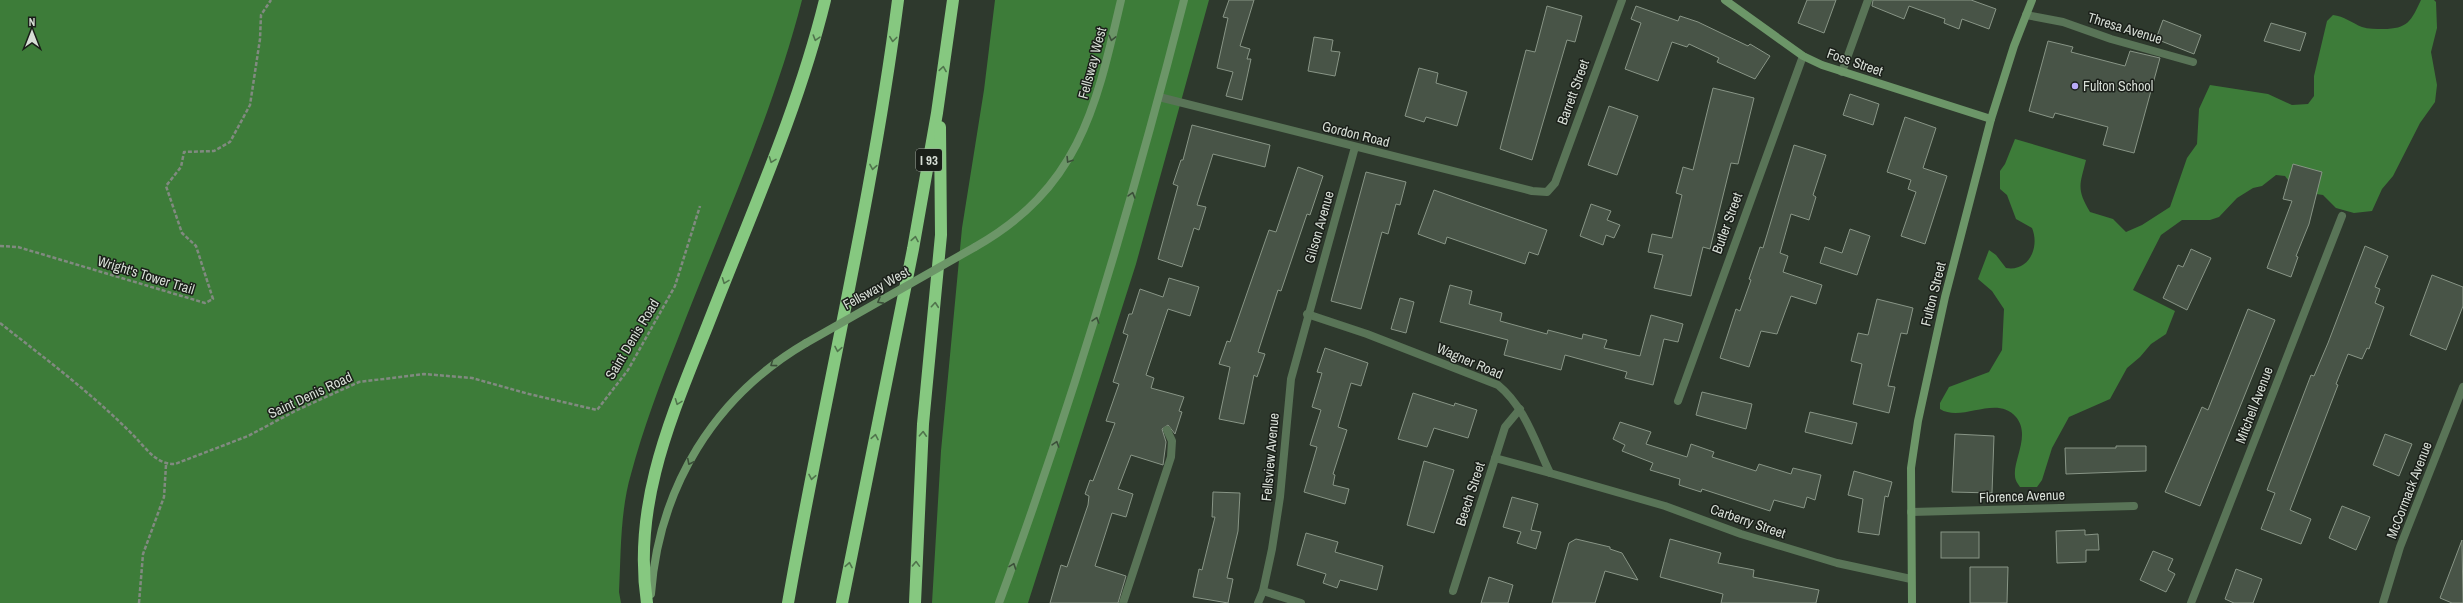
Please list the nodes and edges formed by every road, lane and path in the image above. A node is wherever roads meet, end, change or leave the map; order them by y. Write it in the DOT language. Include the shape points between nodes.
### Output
graph roads {
  1 [pos="271,0"];
  2 [pos="826,0"];
  3 [pos="898,0"];
  4 [pos="953,0"];
  5 [pos="1121,0"];
  6 [pos="1184,0"];
  7 [pos="1622,0"];
  8 [pos="1725,0"];
  9 [pos="1868,0"];
  10 [pos="2032,0"];
  11 [pos="2026,15"];
  12 [pos="1803,56"];
  13 [pos="2193,62"];
  14 [pos="1842,72"];
  15 [pos="940,91"];
  16 [pos="1159,97"];
  17 [pos="1991,119"];
  18 [pos="1355,147"];
  19 [pos="1547,192"];
  20 [pos="700,206"];
  21 [pos="2342,216"];
  22 [pos="0,246"];
  23 [pos="1308,314"];
  24 [pos="0,323"];
  25 [pos="2463,387"];
  26 [pos="1678,401"];
  27 [pos="1520,409"];
  28 [pos="1167,430"];
  29 [pos="1495,458"];
  30 [pos="166,464"];
  31 [pos="1550,473"];
  32 [pos="2134,506"];
  33 [pos="1911,512"];
  34 [pos="1911,579"];
  35 [pos="1263,591"];
  36 [pos="1453,591"];
  37 [pos="139,603"];
  38 [pos="647,603"];
  39 [pos="650,603"];
  40 [pos="788,603"];
  41 [pos="842,603"];
  42 [pos="915,603"];
  43 [pos="999,603"];
  44 [pos="1123,603"];
  45 [pos="1258,603"];
  46 [pos="1301,603"];
  47 [pos="1912,603"];
  48 [pos="2191,603"];
  49 [pos="2384,603"];
  1 -- 22 [label="path, Wright's Tower Trail" via="261,15 250,105 230,142 214,151 184,152 181,167 166,186 182,233 196,246 213,299 205,303 18,247"];
  2 -- 38 [label="highway, one-way" via="793,107 659,457 644,528 643,560"];
  3 -- 40 [label="highway, one-way" via="882,115 858,248"];
  15 -- 4 [label="highway, I 93, one-way"];
  5 -- 39 [label="main road, Fellsway West, one-way, bridge" via="1097,96 1086,126 1070,158 1050,186 1027,210 1000,232 775,362 741,390 719,416 699,445 680,482 663,526 654,560"];
  6 -- 16 [label="main road"];
  7 -- 19 [label="street, Barrett Street" via="1555,183"];
  8 -- 12 [label="main road, Foss Street"];
  9 -- 14 [label="street"];
  10 -- 11 [label="main road, Fulton Street"];
  11 -- 13 [label="street, Thresa Avenue" via="2062,22"];
  11 -- 17 [label="main road, Fulton Street"];
  12 -- 14 [label="main road, Foss Street"];
  12 -- 26 [label="street, Butler Street"];
  14 -- 17 [label="main road, Foss Street"];
  41 -- 15 [label="highway, I 93, one-way" via="912,256"];
  42 -- 15 [label="highway, one-way" via="923,424 941,235"];
  16 -- 18 [label="street, Gordon Road"];
  43 -- 16 [label="main road, one-way" via="1041,491 1101,305"];
  17 -- 33 [label="main road, Fulton Street" via="1923,394 1912,468"];
  18 -- 19 [label="street, Gordon Road" via="1532,191"];
  18 -- 23 [label="street, Gilson Avenue"];
  20 -- 30 [label="path, Saint Denis Road" via="675,286 628,370 597,410 472,378 424,374 359,382 248,436 175,464"];
  21 -- 48 [label="street, Mitchell Avenue"];
  23 -- 27 [label="street, Wagner Road" via="1498,385 1511,396"];
  23 -- 35 [label="street, Fellsview Avenue" via="1291,379 1280,498"];
  24 -- 30 [label="path" via="85,388 150,454"];
  25 -- 49 [label="street, McCormack Avenue" via="2400,547"];
  27 -- 29 [label="street, Beech Street" via="1505,427"];
  27 -- 31 [label="street, Wagner Road"];
  28 -- 44 [label="street" via="1172,441 1171,457"];
  29 -- 31 [label="street"];
  29 -- 36 [label="street, Beech Street"];
  30 -- 37 [label="path" via="164,497 143,554"];
  31 -- 34 [label="street, Carberry Street" via="1665,506 1741,534 1837,564"];
  32 -- 33 [label="street, Florence Avenue"];
  33 -- 34 [label="main road, Fulton Street"];
  34 -- 47 [label="main road, Fulton Street"];
  35 -- 45 [label="street, Fellsview Avenue"];
  35 -- 46 [label="street"];
}
